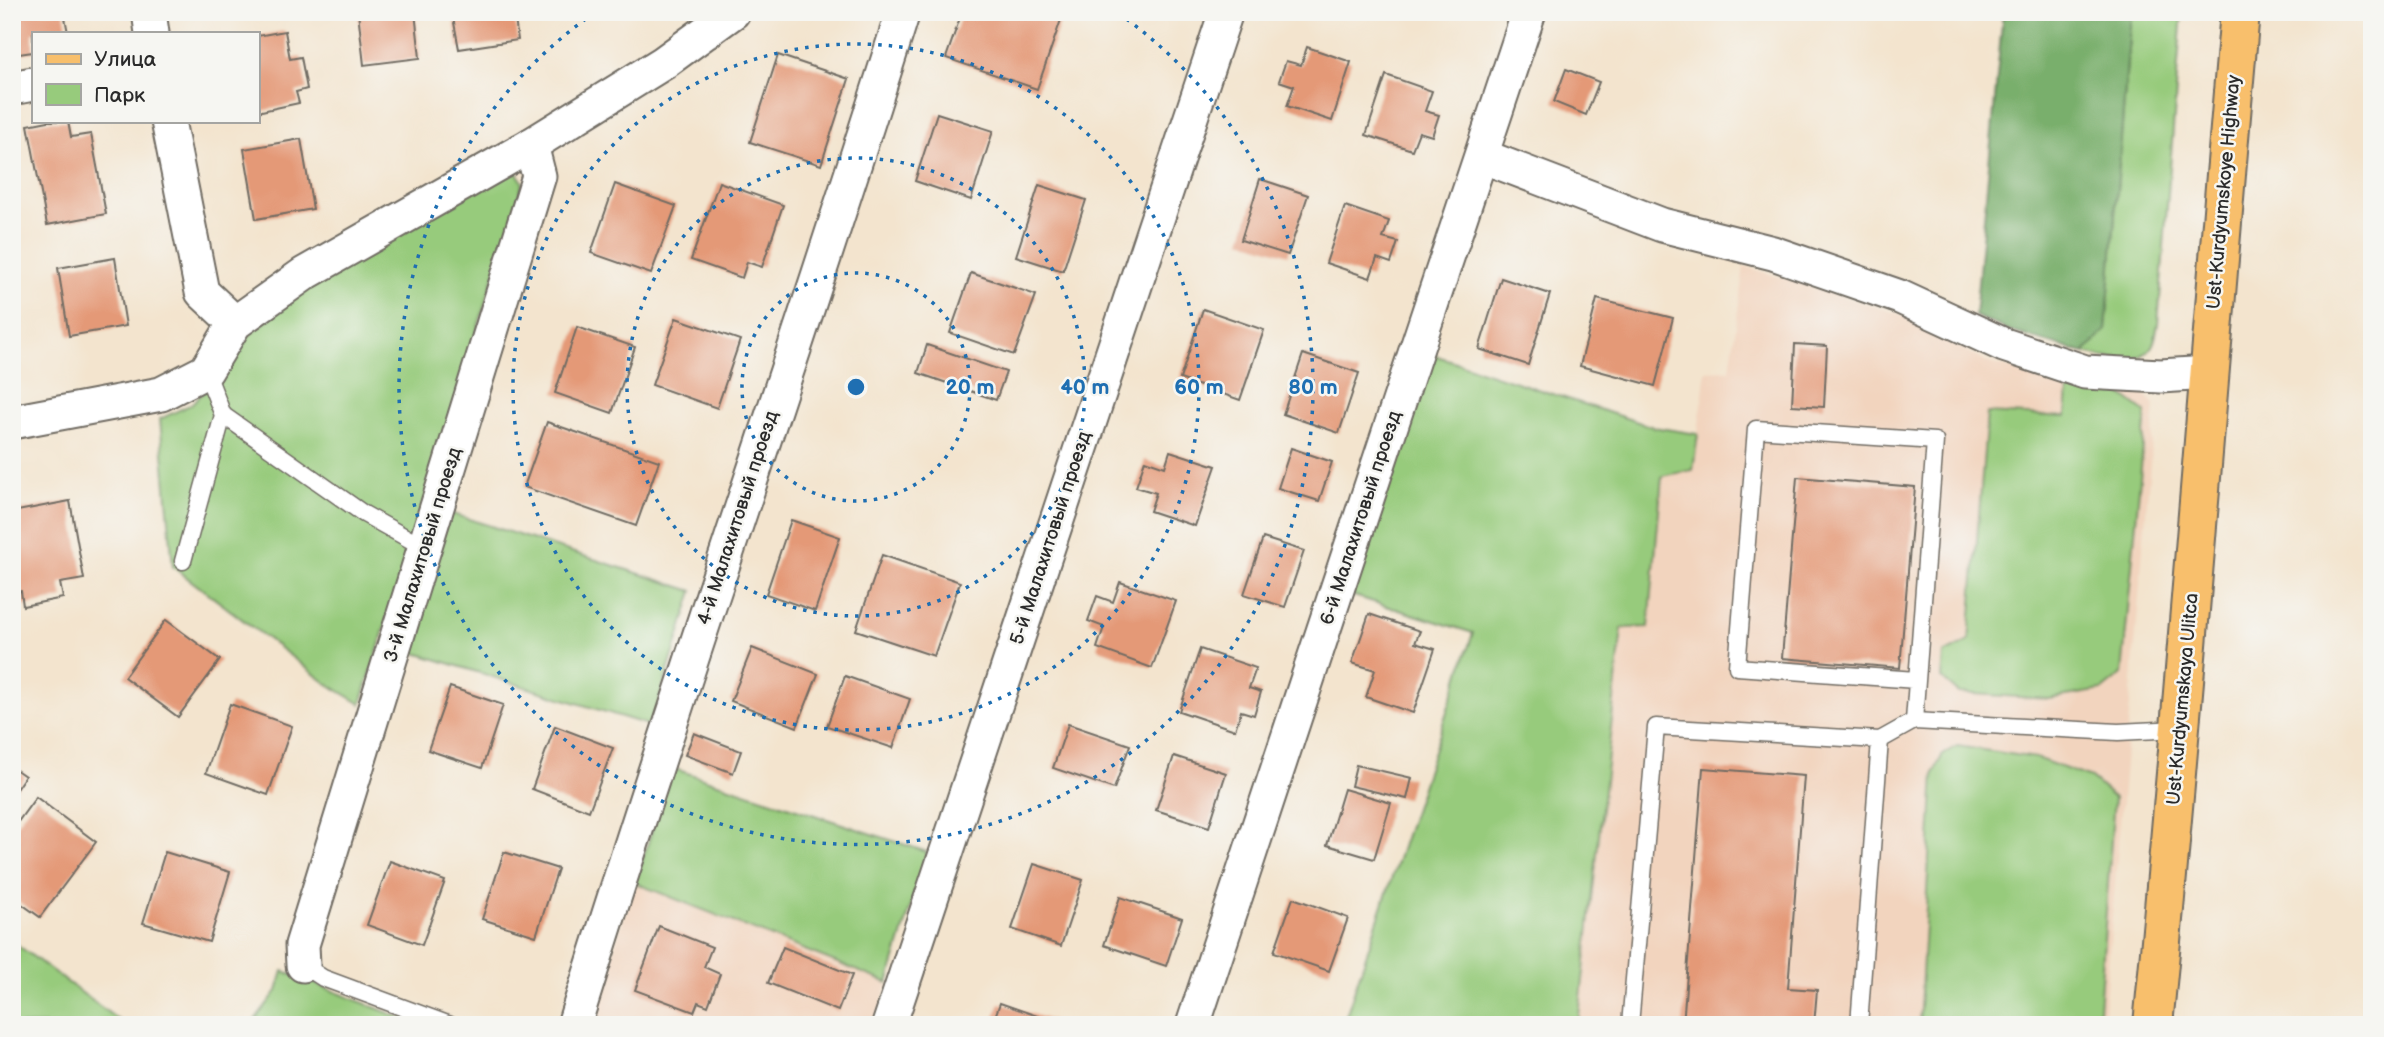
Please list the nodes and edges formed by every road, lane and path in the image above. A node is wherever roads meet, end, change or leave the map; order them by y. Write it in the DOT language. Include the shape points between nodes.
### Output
graph roads {
  1 [pos="149,12"];
  2 [pos="733,12"];
  3 [pos="903,12"];
  4 [pos="1226,12"];
  5 [pos="1529,12"];
  6 [pos="2240,12"];
  7 [pos="152,32"];
  8 [pos="32,84"];
  9 [pos="12,88"];
  10 [pos="168,122"];
  11 [pos="531,145"];
  12 [pos="1482,156"];
  13 [pos="235,323"];
  14 [pos="206,371"];
  15 [pos="2208,373"];
  16 [pos="223,415"];
  17 [pos="12,422"];
  18 [pos="425,548"];
  19 [pos="183,561"];
  20 [pos="1916,680"];
  21 [pos="1914,721"];
  22 [pos="2182,729"];
  23 [pos="1881,740"];
  24 [pos="303,965"];
  25 [pos="450,1025"];
  26 [pos="574,1025"];
  27 [pos="888,1025"];
  28 [pos="1193,1025"];
  29 [pos="1630,1025"];
  30 [pos="1859,1025"];
  31 [pos="2153,1025"];
  1 -- 7 [label="street"];
  2 -- 11 [label="street" via="663,63"];
  3 -- 26 [label="street, 4-й Малахитовый проезд"];
  4 -- 27 [label="street, 5-й Малахитовый проезд"];
  5 -- 12 [label="street, 6-й Малахитовый проезд"];
  6 -- 15 [label="main road, Ust-Kurdyumskoye Highway"];
  8 -- 9 [label="street"];
  10 -- 13 [label="street" via="202,292"];
  11 -- 13 [label="street" via="304,274"];
  11 -- 18 [label="street, 3-й Малахитовый проезд" via="539,176"];
  12 -- 15 [label="street" via="1662,225 1773,253 1900,297 2004,345 2085,372"];
  12 -- 28 [label="street, 6-й Малахитовый проезд"];
  13 -- 14 [label="street"];
  14 -- 16 [label="lane"];
  14 -- 17 [label="street" via="160,394"];
  15 -- 22 [label="main road, Ust-Kurdyumskaya Ulitca"];
  16 -- 18 [label="lane" via="364,514"];
  16 -- 19 [label="lane"];
  18 -- 24 [label="street, 3-й Малахитовый проезд" via="302,945"];
  20 -- 20 [label="lane" via="1935,441 1756,429 1737,667"];
  20 -- 21 [label="lane"];
  21 -- 22 [label="lane" via="2118,732"];
  21 -- 23 [label="lane"];
  22 -- 31 [label="main road, Ust-Kurdyumskaya Ulitca"];
  23 -- 29 [label="lane" via="1656,727"];
  23 -- 30 [label="lane"];
  24 -- 25 [label="lane" via="323,978"];
}
